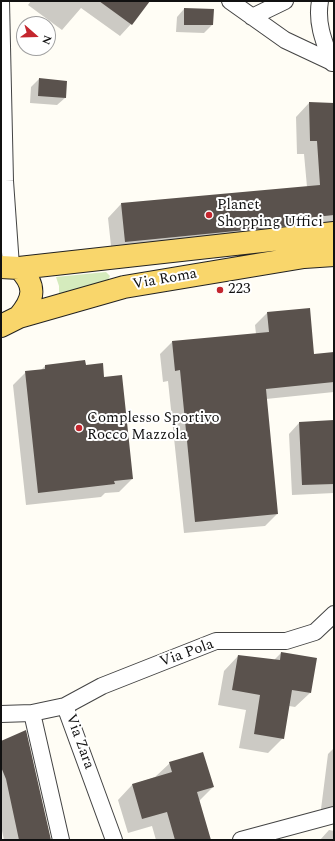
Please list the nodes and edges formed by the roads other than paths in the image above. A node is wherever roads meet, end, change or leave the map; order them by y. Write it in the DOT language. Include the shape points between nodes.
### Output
graph roads {
  1 [pos="1,1"];
  2 [pos="230,1"];
  3 [pos="285,1"];
  4 [pos="320,1"];
  5 [pos="252,17"];
  6 [pos="333,63"];
  7 [pos="2,64"];
  8 [pos="334,233"];
  9 [pos="334,255"];
  10 [pos="10,267"];
  11 [pos="10,321"];
  12 [pos="334,614"];
  13 [pos="65,706"];
  14 [pos="32,713"];
  15 [pos="1,714"];
  16 [pos="334,815"];
  17 [pos="61,840"];
  18 [pos="114,840"];
  19 [pos="241,840"];
  1 -- 7 [label="street"];
  2 -- 5 [label="street"];
  3 -- 5 [label="street"];
  4 -- 6 [label="street" via="318,13 322,39"];
  5 -- 6 [label="street" via="285,40"];
  7 -- 10 [label="street"];
  8 -- 10 [label="main road, Via Roma"];
  9 -- 11 [label="main road, Via Roma" via="124,287"];
  10 -- 11 [label="main road" via="29,278 32,291 29,305"];
  12 -- 13 [label="street, Via Pola" via="314,632 286,641 216,641 102,686"];
  13 -- 14 [label="street, Via Zara"];
  13 -- 18 [label="street, Via Zara"];
  14 -- 15 [label="street, Via Zara"];
  14 -- 17 [label="street"];
  16 -- 19 [label="street"];
}
